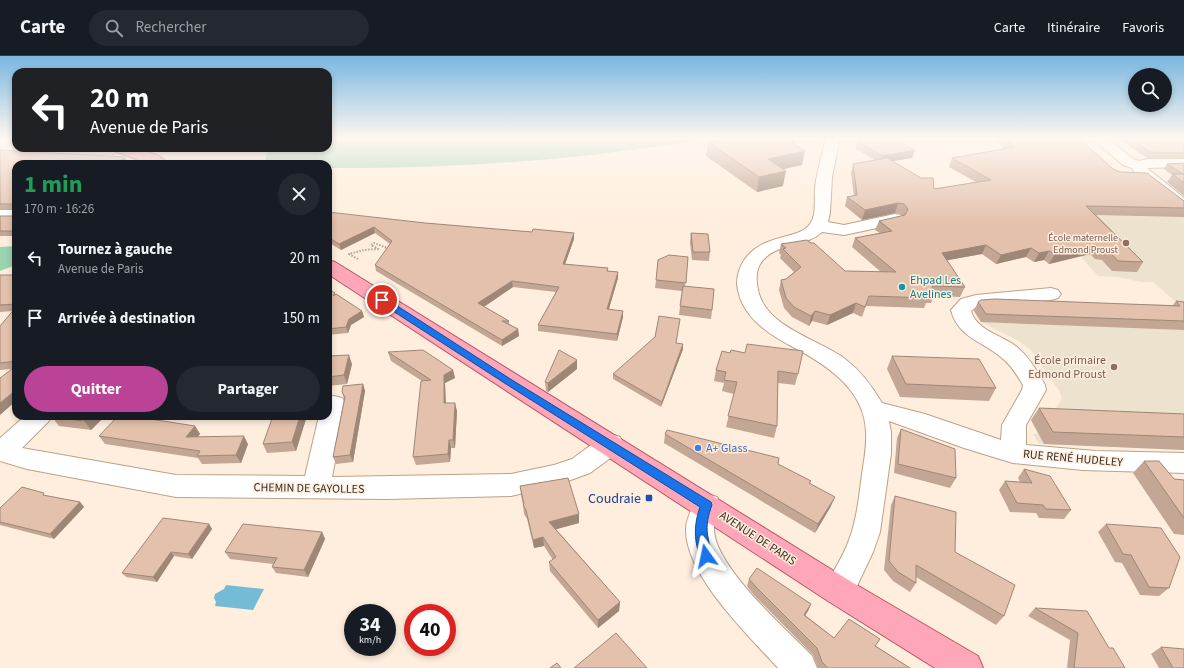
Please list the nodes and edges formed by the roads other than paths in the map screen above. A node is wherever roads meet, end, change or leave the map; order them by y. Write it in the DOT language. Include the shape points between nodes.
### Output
graph roads {
  1 [pos="1138,166"];
  2 [pos="826,167"];
  3 [pos="1184,206"];
  4 [pos="0,215"];
  5 [pos="12,215"];
  6 [pos="895,219"];
  7 [pos="817,226"];
  8 [pos="332,269"];
  9 [pos="1052,294"];
  10 [pos="334,404"];
  11 [pos="873,410"];
  12 [pos="332,413"];
  13 [pos="36,420"];
  14 [pos="331,420"];
  15 [pos="611,444"];
  16 [pos="1,451"];
  17 [pos="1012,453"];
  18 [pos="1184,463"];
  19 [pos="316,488"];
  20 [pos="707,505"];
  21 [pos="839,590"];
  22 [pos="800,668"];
  23 [pos="966,668"];
  1 -- 3 [label="street" via="1141,172"];
  2 -- 7 [label="street"];
  4 -- 5 [label="street"];
  6 -- 7 [label="street" via="844,230"];
  7 -- 11 [label="street" via="802,236 776,243 752,260 746,275 749,296 759,314 770,324 783,334 829,357 849,374 860,386"];
  8 -- 15 [label="main road, AVENUE DE PARIS"];
  9 -- 17 [label="street" via="976,301 968,303 961,310 962,317 973,330 1014,357 1034,385 1034,390 1014,425"];
  10 -- 12 [label="street"];
  11 -- 17 [label="street, RUE RENÉ HUDELEY" via="892,413"];
  11 -- 21 [label="street" via="878,425 878,445 870,516 864,540"];
  13 -- 16 [label="street"];
  14 -- 19 [label="street"];
  15 -- 19 [label="street, CHEMIN DE GAYOLLES" via="581,466 557,476 512,484"];
  15 -- 20 [label="main road, AVENUE DE PARIS"];
  16 -- 19 [label="street, CHEMIN DE GAYOLLES" via="27,459 176,486"];
  17 -- 18 [label="street, RUE RENÉ HUDELEY" via="1125,463"];
  20 -- 21 [label="main road, AVENUE DE PARIS"];
  20 -- 22 [label="street" via="700,530 706,556 724,585"];
  21 -- 23 [label="main road, AVENUE DE PARIS"];
}
